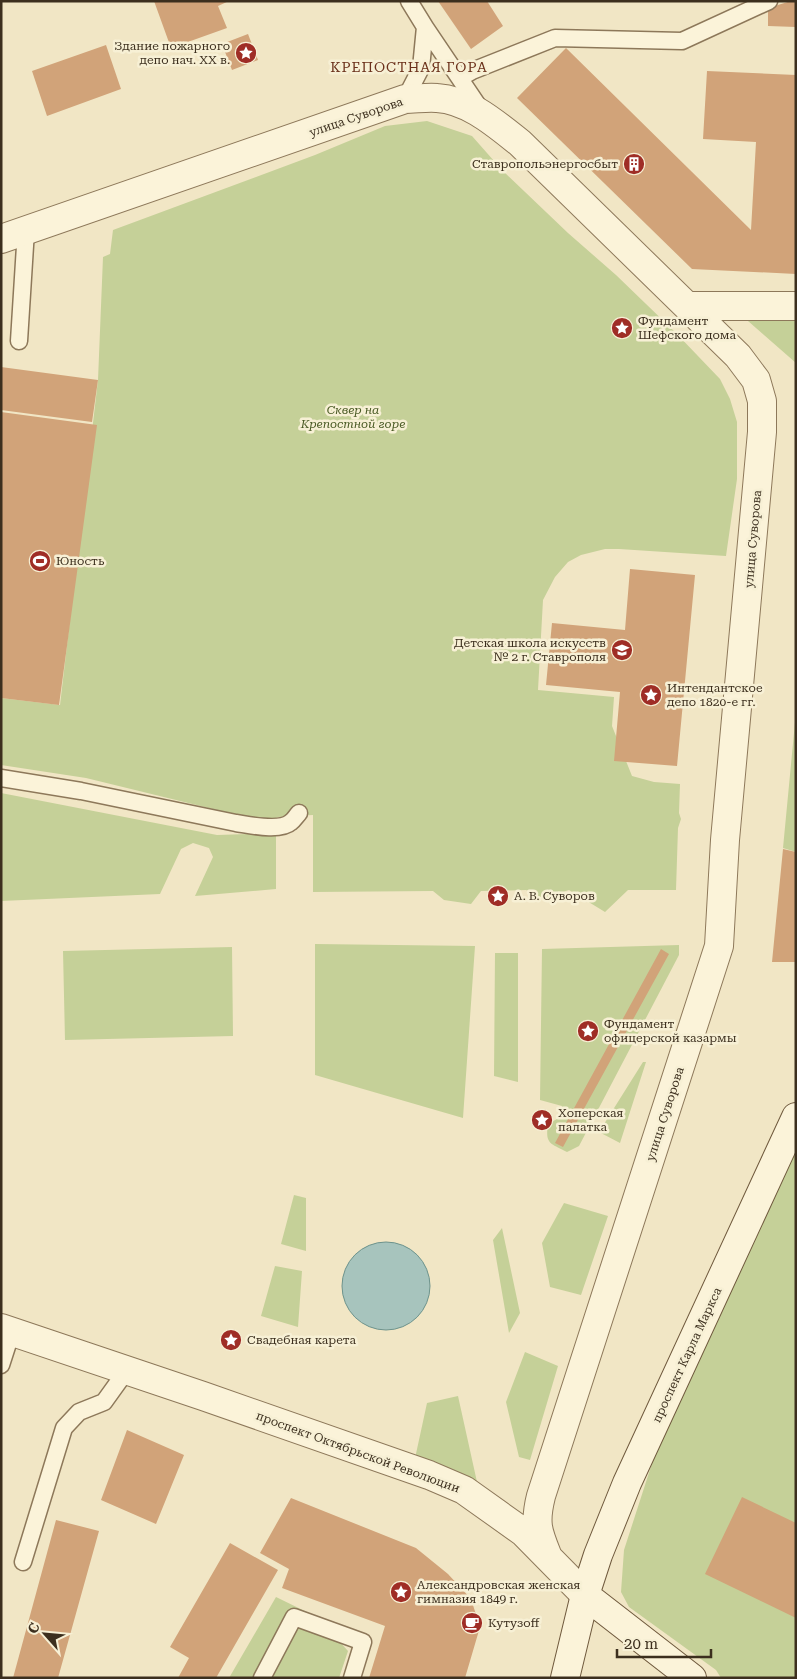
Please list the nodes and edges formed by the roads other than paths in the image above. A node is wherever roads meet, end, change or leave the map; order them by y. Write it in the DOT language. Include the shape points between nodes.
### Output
graph roads {
  1 [pos="409,1"];
  2 [pos="769,1"];
  3 [pos="424,27"];
  4 [pos="460,78"];
  5 [pos="405,99"];
  6 [pos="485,116"];
  7 [pos="13,235"];
  8 [pos="687,306"];
  9 [pos="796,306"];
  10 [pos="18,340"];
  11 [pos="1,778"];
  12 [pos="299,813"];
  13 [pos="796,1117"];
  14 [pos="7,1329"];
  15 [pos="1,1365"];
  16 [pos="127,1370"];
  17 [pos="548,1557"];
  18 [pos="23,1562"];
  19 [pos="586,1595"];
  20 [pos="262,1678"];
  21 [pos="352,1678"];
  22 [pos="565,1678"];
  23 [pos="692,1678"];
  1 -- 3 [label="lane"];
  2 -- 4 [label="lane" via="682,41 555,38"];
  3 -- 4 [label="lane"];
  3 -- 5 [label="lane" via="421,68"];
  4 -- 6 [label="lane"];
  5 -- 6 [label="street, улица Суворова" via="438,98 461,104"];
  5 -- 7 [label="street, улица Суворова"];
  6 -- 8 [label="street, улица Суворова" via="520,143"];
  7 -- 10 [label="lane"];
  8 -- 9 [label="street"];
  8 -- 17 [label="street, улица Суворова" via="738,356 756,380 762,401 719,946 541,1496 538,1529"];
  11 -- 12 [label="lane" via="253,826 281,828 291,823"];
  13 -- 19 [label="street, проспект Карла Маркса" via="627,1483"];
  14 -- 15 [label="lane"];
  14 -- 16 [label="street, проспект Октябрьской Революции"];
  16 -- 17 [label="street, проспект Октябрьской Революции" via="464,1490 523,1532"];
  16 -- 18 [label="lane" via="104,1402 79,1412 64,1428"];
  17 -- 19 [label="street, проспект Октябрьской Революции"];
  19 -- 22 [label="street, проспект Карла Маркса"];
  19 -- 23 [label="street, проспект Октябрьской Революции"];
  20 -- 21 [label="lane" via="294,1617 363,1642"];
}
